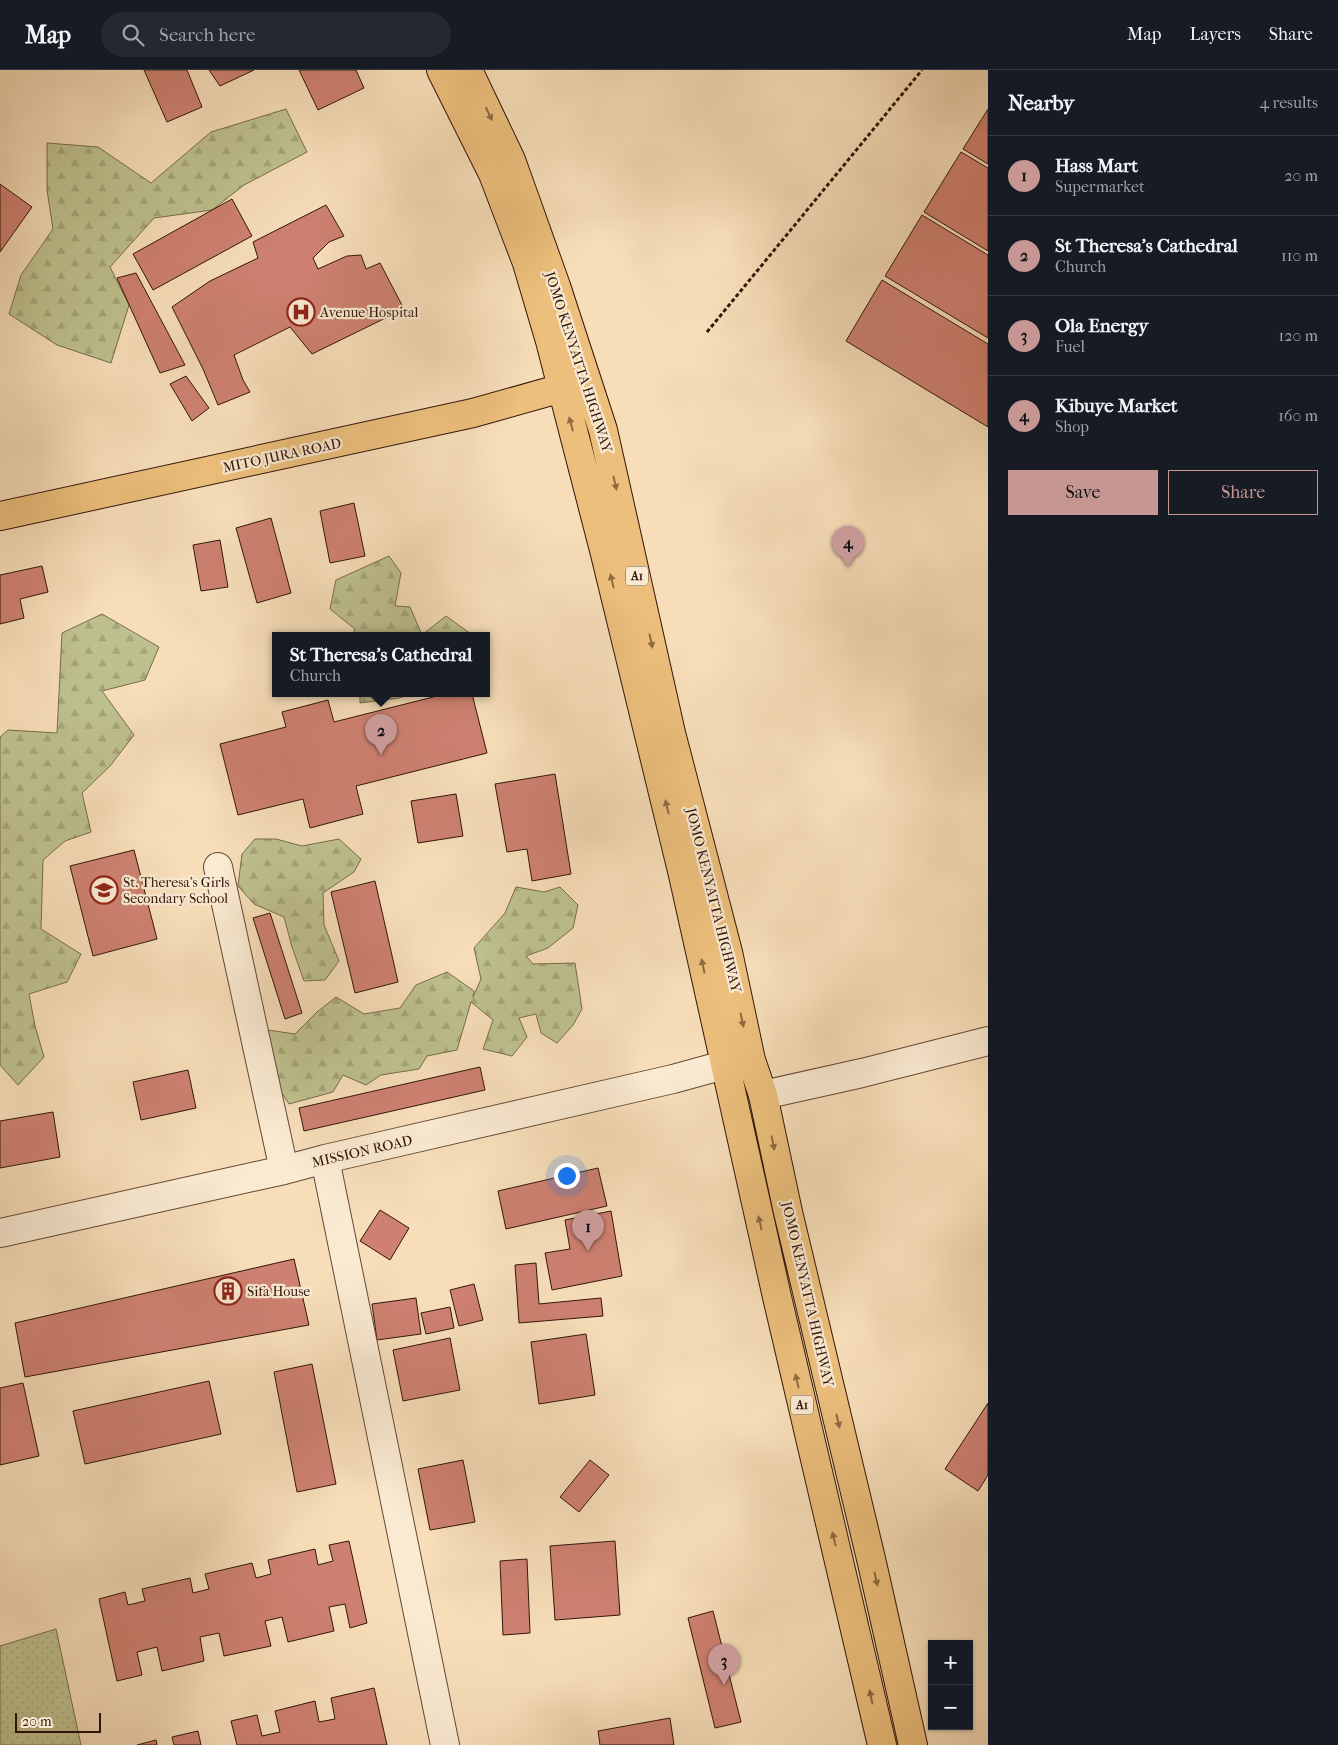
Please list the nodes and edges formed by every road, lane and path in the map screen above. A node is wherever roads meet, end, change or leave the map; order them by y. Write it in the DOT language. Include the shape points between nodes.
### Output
graph roads {
  1 [pos="441,70"];
  2 [pos="468,70"];
  3 [pos="922,70"];
  4 [pos="707,332"];
  5 [pos="562,388"];
  6 [pos="0,516"];
  7 [pos="218,867"];
  8 [pos="988,1041"];
  9 [pos="751,1060"];
  10 [pos="724,1065"];
  11 [pos="763,1096"];
  12 [pos="325,1159"];
  13 [pos="284,1170"];
  14 [pos="0,1233"];
  15 [pos="445,1745"];
  16 [pos="882,1745"];
  17 [pos="913,1745"];
  1 -- 5 [label="main road, JOMO KENYATTA HIGHWAY / A1" via="493,174 524,254"];
  2 -- 9 [label="main road, JOMO KENYATTA HIGHWAY / A1, one-way" via="511,160 603,430 671,733 728,952"];
  3 -- 4 [label="path"];
  5 -- 6 [label="main road, MITO JURA ROAD" via="473,413"];
  10 -- 5 [label="main road, JOMO KENYATTA HIGHWAY / A1, one-way" via="676,846 606,554"];
  7 -- 13 [label="street"];
  8 -- 11 [label="street"];
  9 -- 10 [label="street, MISSION ROAD"];
  9 -- 11 [label="main road, JOMO KENYATTA HIGHWAY / A1"];
  10 -- 12 [label="street, MISSION ROAD"];
  16 -- 10 [label="main road, JOMO KENYATTA HIGHWAY / A1, one-way"];
  11 -- 17 [label="main road, JOMO KENYATTA HIGHWAY / A1, one-way"];
  12 -- 13 [label="street, MISSION ROAD"];
  12 -- 15 [label="street"];
  13 -- 14 [label="street, MISSION ROAD"];
}
